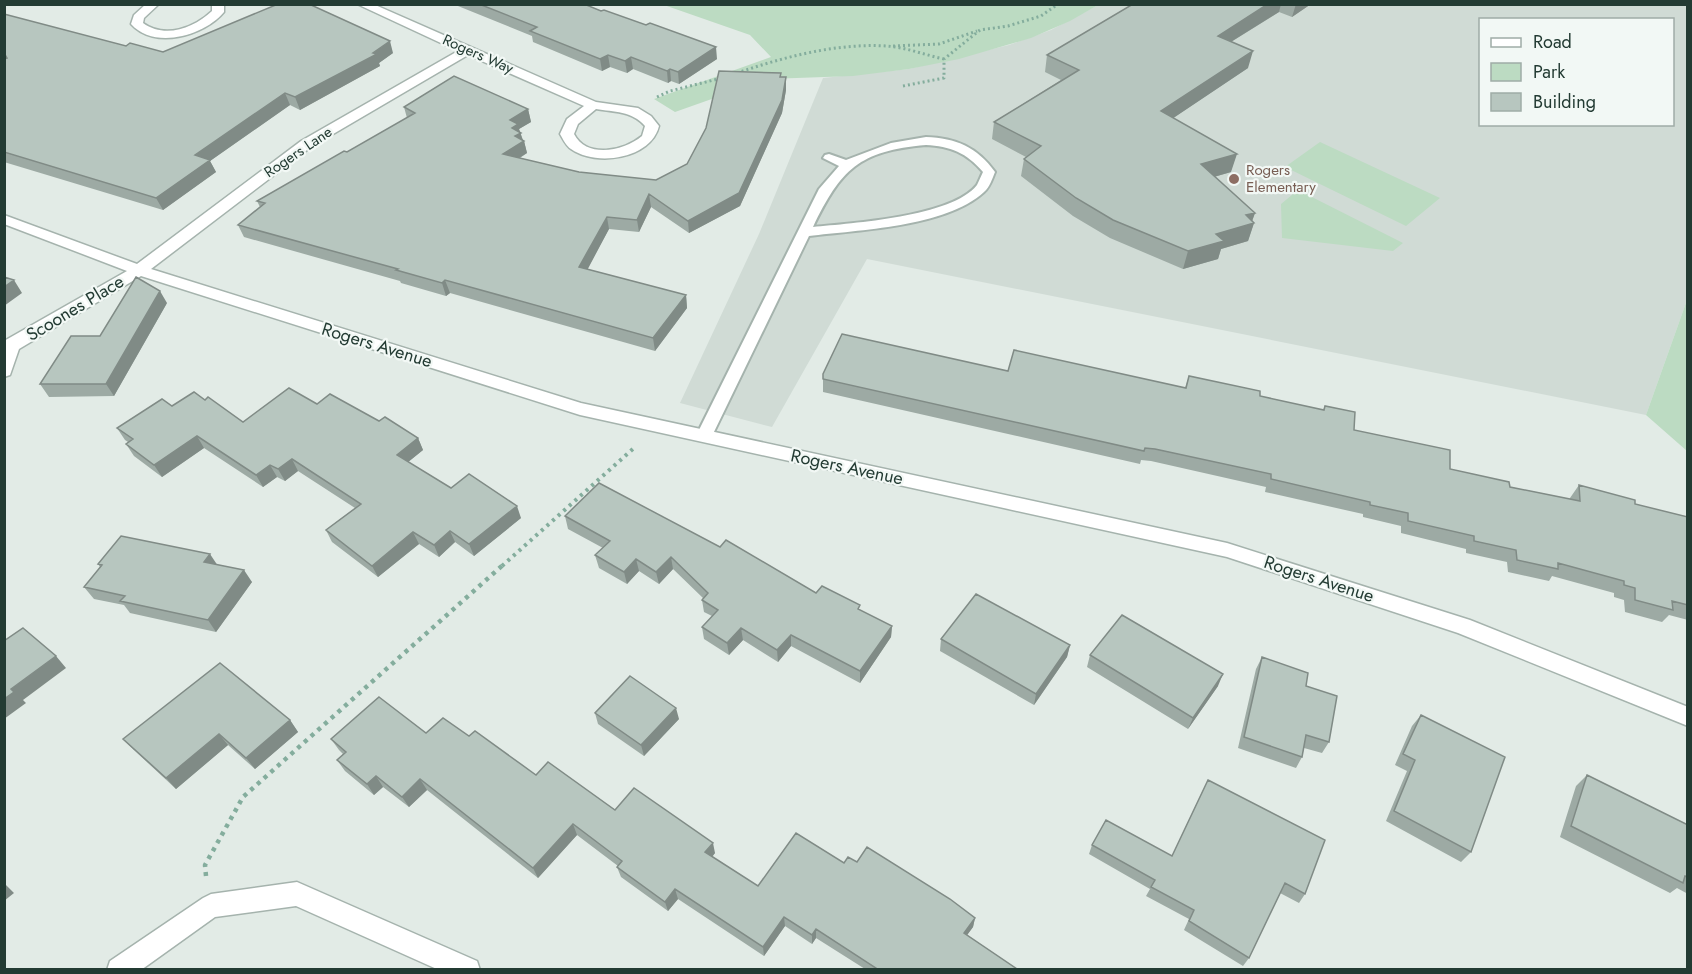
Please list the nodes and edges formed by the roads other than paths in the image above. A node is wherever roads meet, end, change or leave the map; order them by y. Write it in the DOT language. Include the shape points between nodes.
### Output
graph roads {
  1 [pos="154,4"];
  2 [pos="218,4"];
  3 [pos="362,4"];
  4 [pos="468,50"];
  5 [pos="593,105"];
  6 [pos="829,158"];
  7 [pos="848,165"];
  8 [pos="4,219"];
  9 [pos="806,232"];
  10 [pos="139,270"];
  11 [pos="8,347"];
  12 [pos="4,371"];
  13 [pos="704,436"];
  14 [pos="1688,717"];
  15 [pos="119,969"];
  16 [pos="468,969"];
  1 -- 2 [label="street" via="138,17 137,24 154,33 185,31 206,22 218,12"];
  3 -- 4 [label="street, Rogers Way"];
  4 -- 5 [label="street, Rogers Way"];
  4 -- 10 [label="street, Rogers Lane" via="306,144"];
  5 -- 5 [label="street, Rogers Way" via="572,122 567,135 574,146 590,153 612,154 633,148 648,138 652,126 645,115 628,108"];
  6 -- 7 [label="lane"];
  7 -- 9 [label="lane" via="825,189"];
  7 -- 9 [label="lane" via="925,134 981,160 989,172 981,188 959,203 917,217"];
  8 -- 10 [label="street, Rogers Avenue"];
  9 -- 13 [label="lane"];
  10 -- 11 [label="street, Scoones Place"];
  10 -- 13 [label="street, Rogers Avenue" via="580,409"];
  11 -- 12 [label="street, Scoones Place"];
  13 -- 14 [label="street, Rogers Avenue" via="1227,550 1463,626"];
  15 -- 16 [label="street" via="212,906 297,894"];
}
